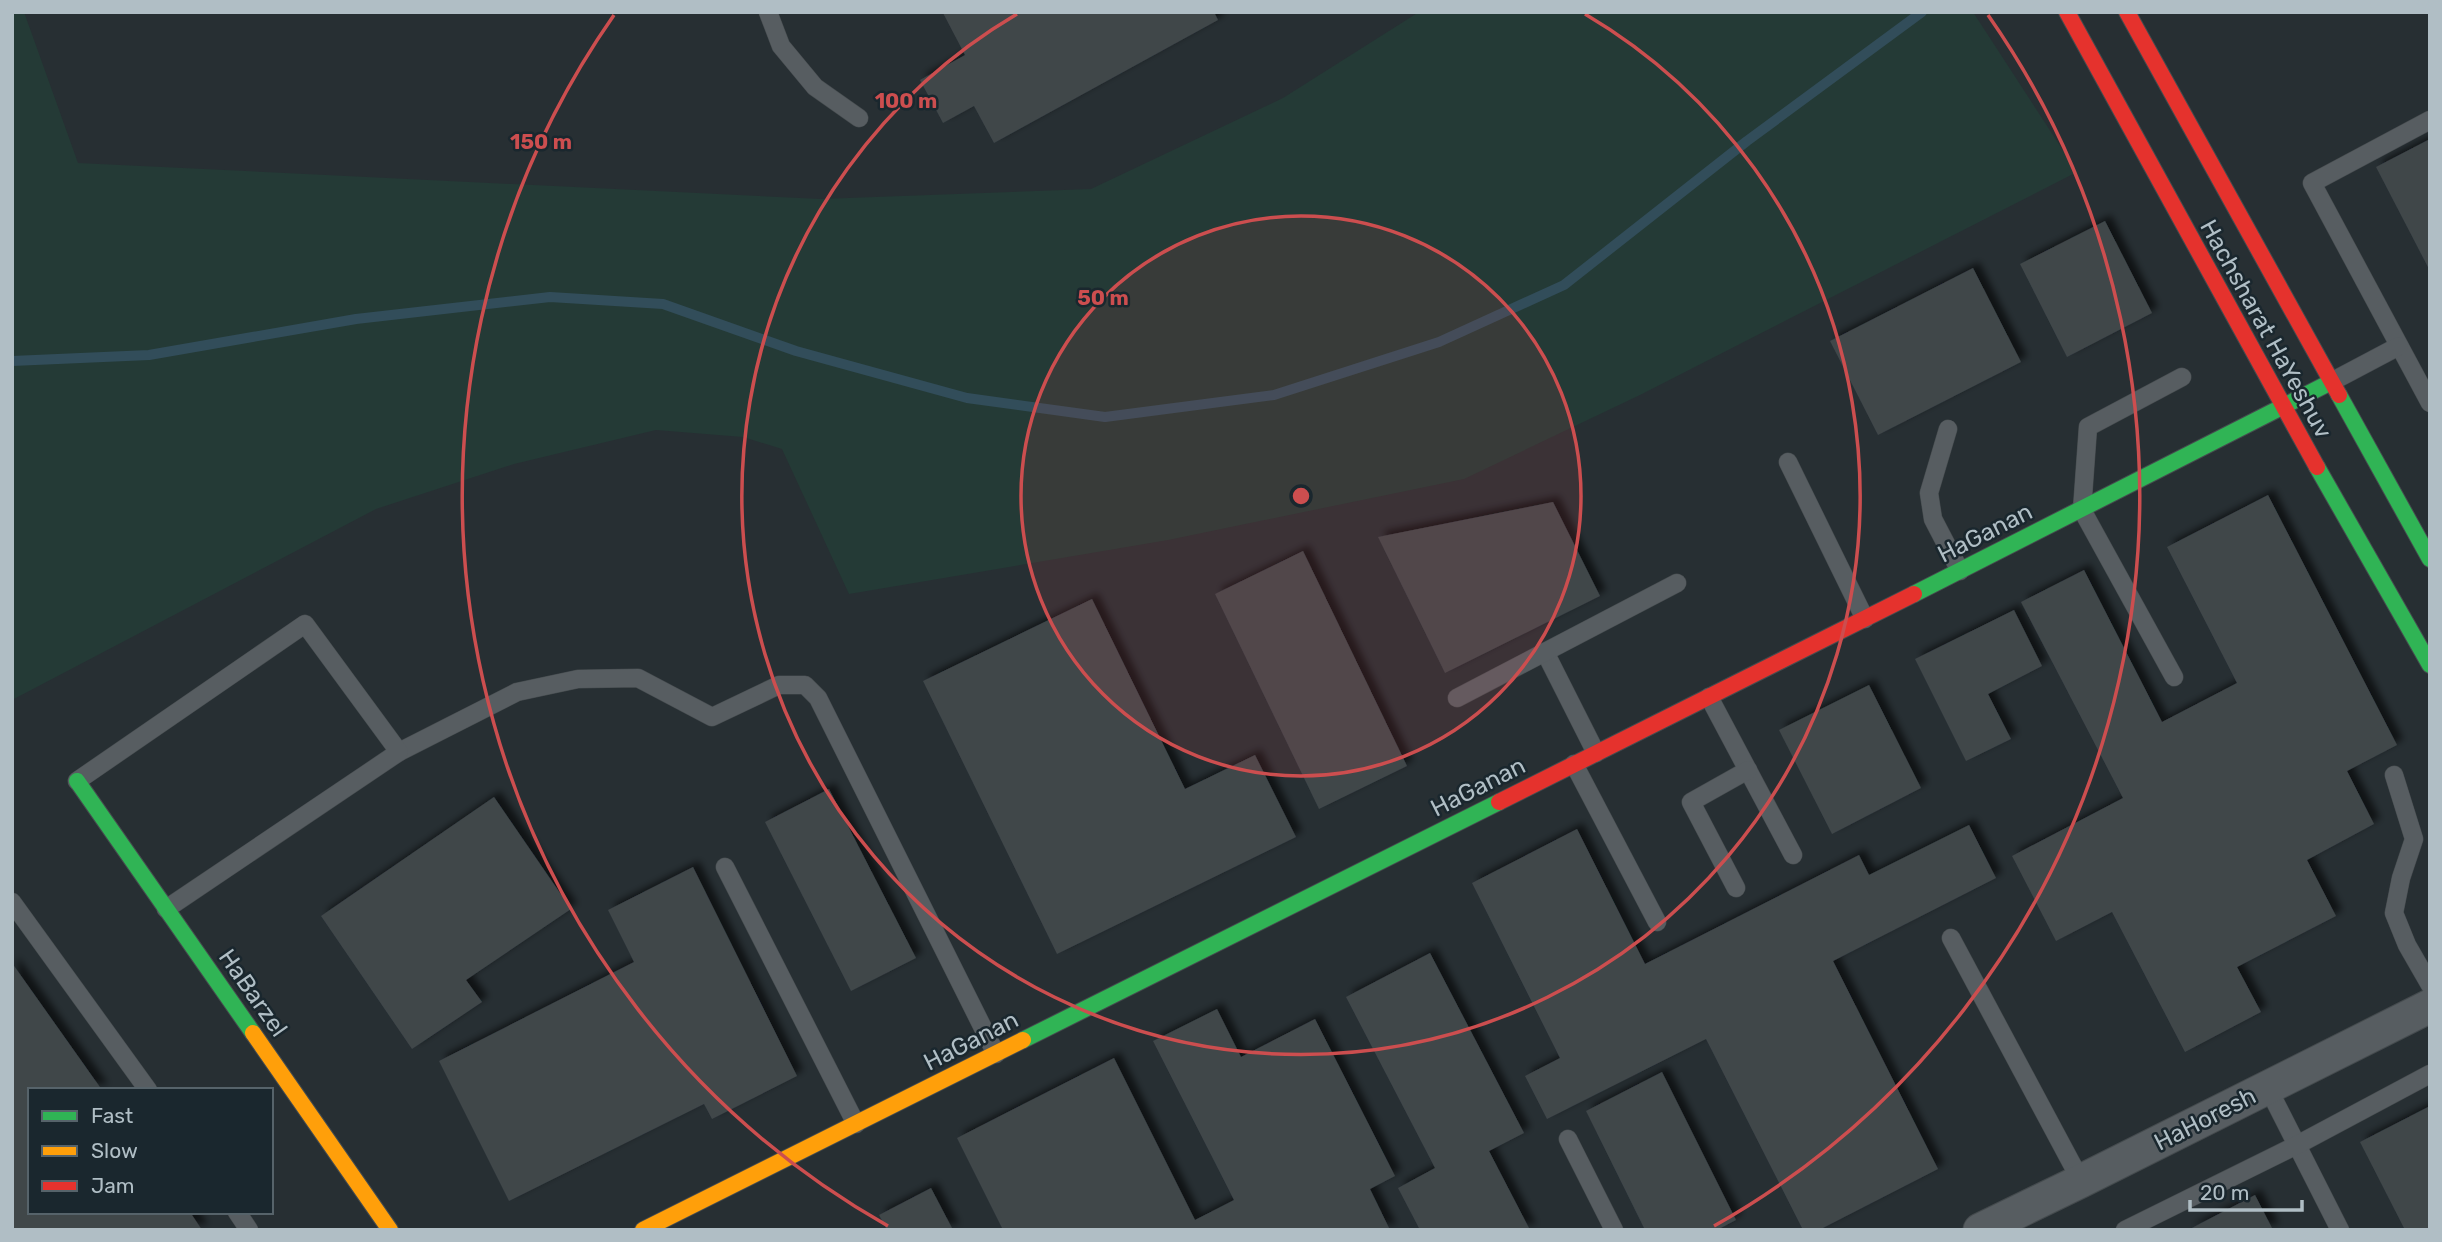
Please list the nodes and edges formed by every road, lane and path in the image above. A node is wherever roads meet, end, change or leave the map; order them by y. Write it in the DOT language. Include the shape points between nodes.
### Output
graph roads {
  1 [pos="768,12"];
  2 [pos="2067,12"];
  3 [pos="2127,12"];
  4 [pos="859,118"];
  5 [pos="2430,120"];
  6 [pos="2399,346"];
  7 [pos="2182,377"];
  8 [pos="2331,382"];
  9 [pos="2430,403"];
  10 [pos="2282,406"];
  11 [pos="1948,429"];
  12 [pos="1788,462"];
  13 [pos="2082,510"];
  14 [pos="2430,559"];
  15 [pos="1959,571"];
  16 [pos="1677,583"];
  17 [pos="1865,619"];
  18 [pos="1545,652"];
  19 [pos="2430,665"];
  20 [pos="2174,677"];
  21 [pos="1709,697"];
  22 [pos="1457,698"];
  23 [pos="400,752"];
  24 [pos="1596,753"];
  25 [pos="1574,764"];
  26 [pos="1748,770"];
  27 [pos="2394,775"];
  28 [pos="77,781"];
  29 [pos="1793,855"];
  30 [pos="725,867"];
  31 [pos="1736,888"];
  32 [pos="12,902"];
  33 [pos="166,909"];
  34 [pos="1657,922"];
  35 [pos="1951,938"];
  36 [pos="2430,985"];
  37 [pos="2430,1006"];
  38 [pos="996,1054"];
  39 [pos="2430,1073"];
  40 [pos="147,1088"];
  41 [pos="2268,1088"];
  42 [pos="856,1124"];
  43 [pos="1568,1139"];
  44 [pos="2297,1144"];
  45 [pos="2081,1181"];
  46 [pos="238,1214"];
  47 [pos="249,1230"];
  48 [pos="390,1230"];
  49 [pos="643,1230"];
  50 [pos="1614,1230"];
  51 [pos="1980,1230"];
  52 [pos="2126,1230"];
  53 [pos="2340,1230"];
  1 -- 4 [label="lane" via="782,46 815,86"];
  2 -- 10 [label="street, Hachsharat HaYeshuv"];
  3 -- 8 [label="street, Hachsharat HaYeshuv"];
  5 -- 6 [label="lane" via="2312,183"];
  6 -- 8 [label="lane"];
  6 -- 9 [label="lane"];
  7 -- 13 [label="lane" via="2088,428"];
  8 -- 10 [label="street, HaGanan"];
  8 -- 14 [label="street, Hachsharat HaYeshuv"];
  10 -- 13 [label="street, HaGanan"];
  10 -- 19 [label="street, Hachsharat HaYeshuv"];
  11 -- 15 [label="lane" via="1929,493 1933,519"];
  12 -- 17 [label="lane"];
  13 -- 15 [label="street, HaGanan"];
  13 -- 20 [label="lane"];
  15 -- 17 [label="street, HaGanan"];
  16 -- 18 [label="lane"];
  17 -- 21 [label="street, HaGanan"];
  18 -- 22 [label="lane"];
  18 -- 24 [label="lane"];
  21 -- 24 [label="street, HaGanan"];
  21 -- 26 [label="lane"];
  23 -- 28 [label="lane" via="305,624"];
  23 -- 33 [label="lane"];
  23 -- 38 [label="lane" via="517,692 578,680 638,678 712,717 779,685 805,685 818,698"];
  24 -- 25 [label="street, HaGanan"];
  25 -- 34 [label="lane"];
  25 -- 38 [label="street, HaGanan"];
  26 -- 29 [label="lane"];
  26 -- 31 [label="lane" via="1691,802"];
  27 -- 36 [label="lane" via="2414,839 2394,913"];
  28 -- 33 [label="street, HaBarzel"];
  30 -- 42 [label="lane"];
  32 -- 40 [label="lane"];
  33 -- 48 [label="street, HaBarzel"];
  35 -- 45 [label="lane"];
  37 -- 41 [label="street, HaHoresh"];
  38 -- 42 [label="street, HaGanan"];
  39 -- 44 [label="lane"];
  41 -- 44 [label="lane"];
  41 -- 45 [label="street, HaHoresh"];
  42 -- 49 [label="street, HaGanan"];
  43 -- 50 [label="lane"];
  44 -- 52 [label="lane"];
  44 -- 53 [label="lane"];
  45 -- 51 [label="street, HaHoresh"];
  46 -- 47 [label="lane"];
}
